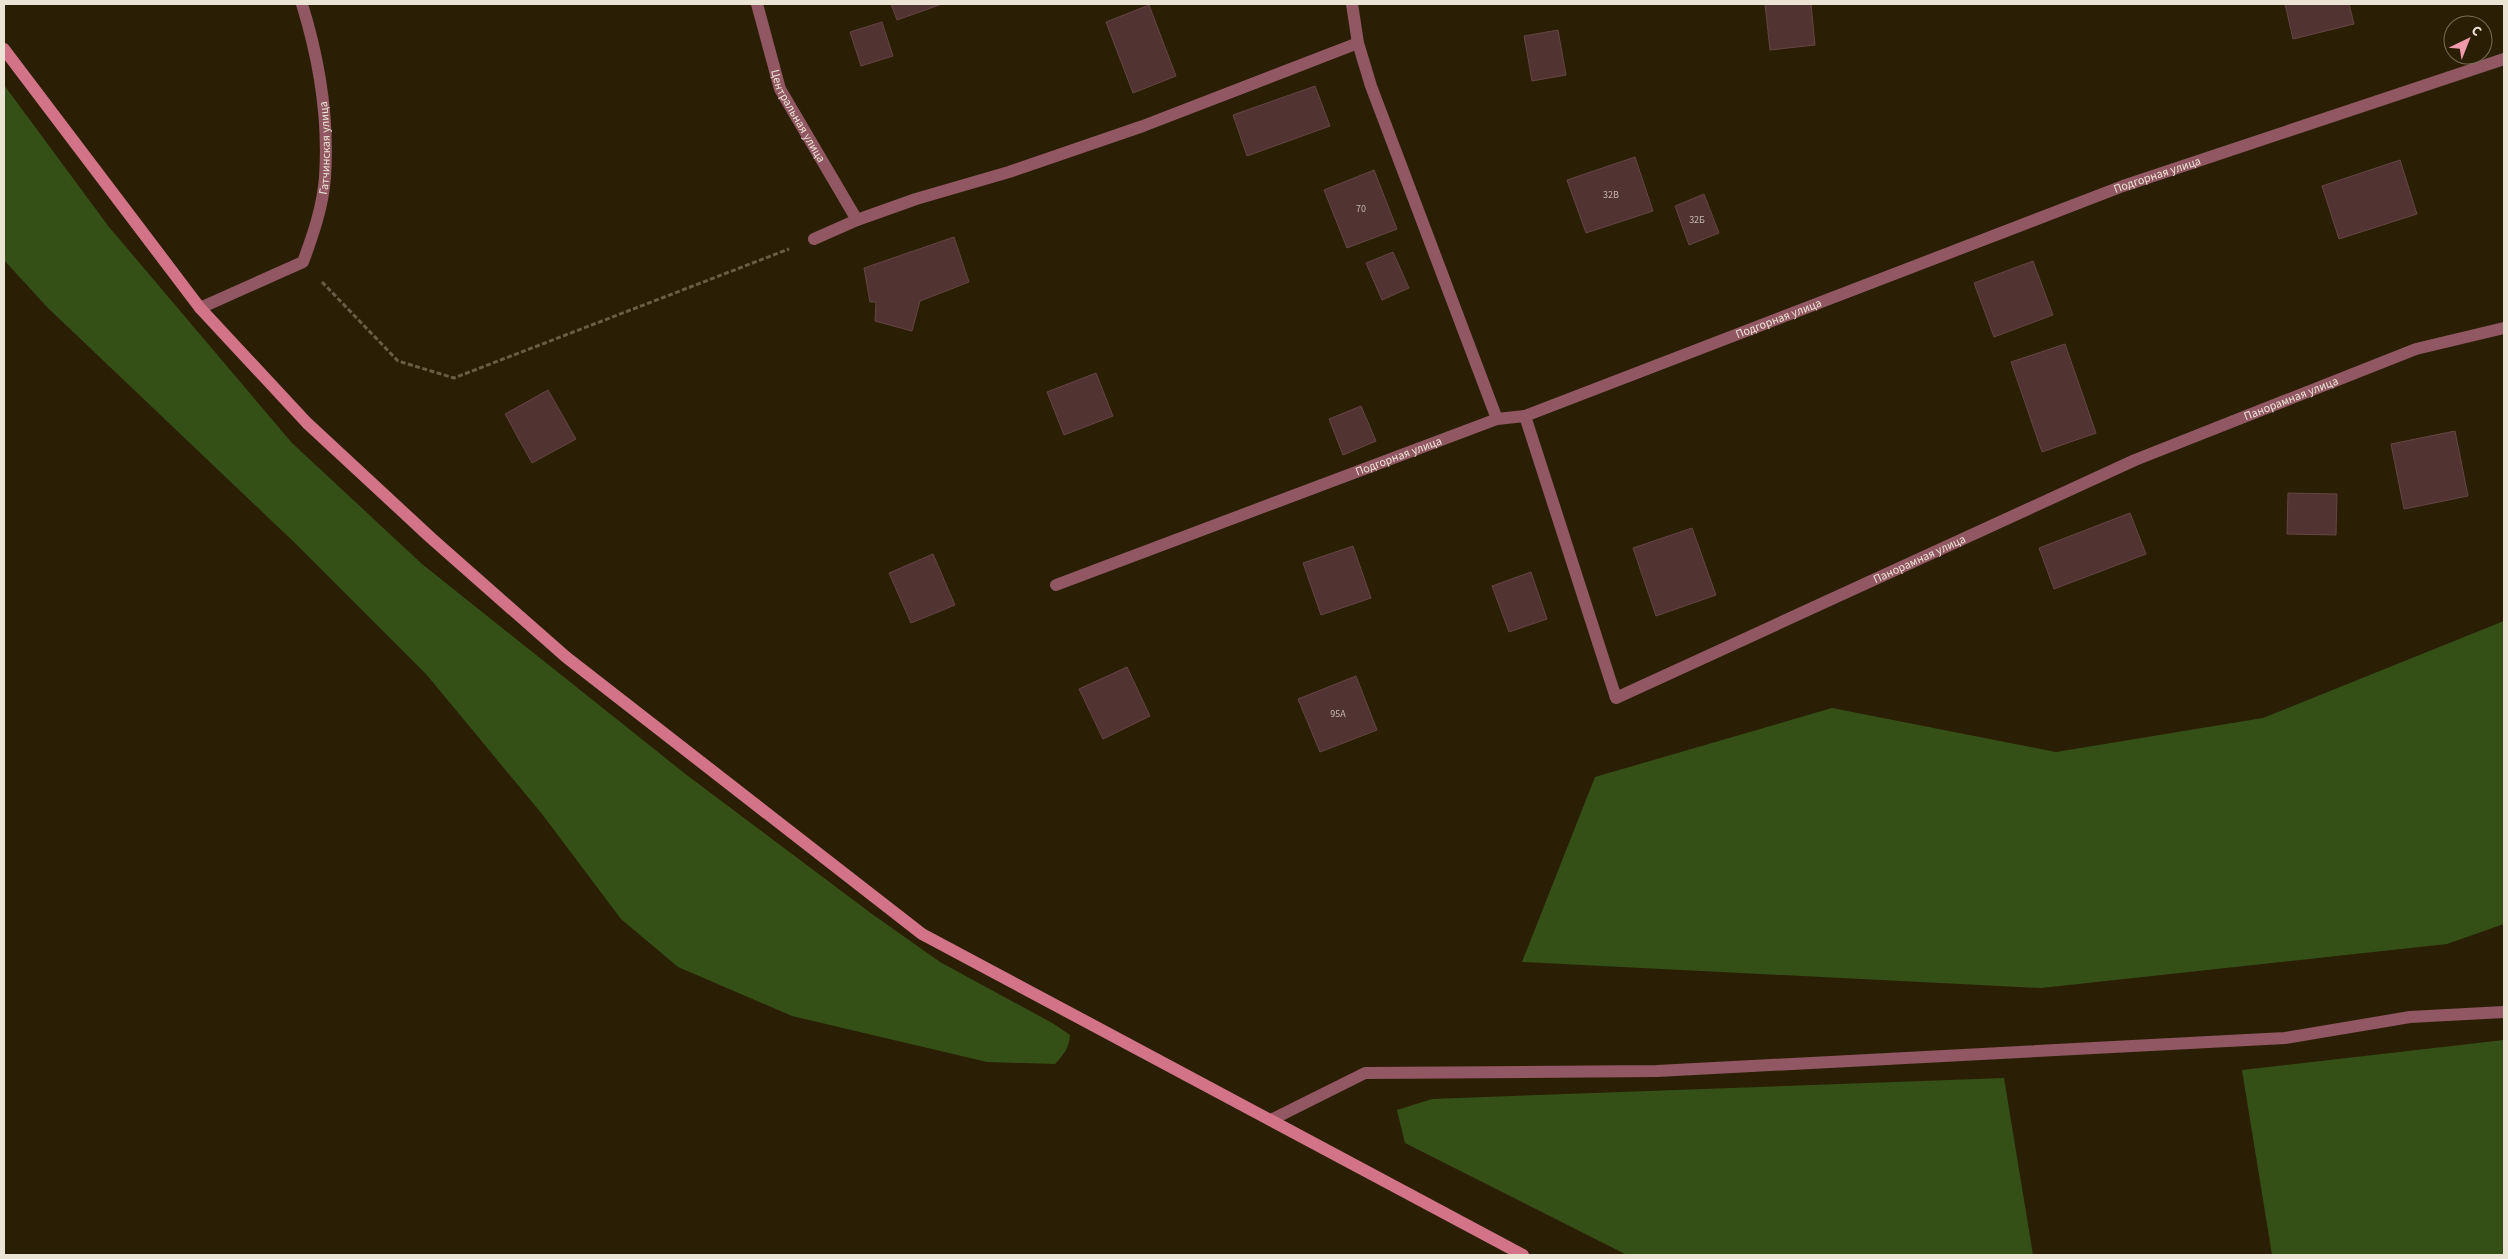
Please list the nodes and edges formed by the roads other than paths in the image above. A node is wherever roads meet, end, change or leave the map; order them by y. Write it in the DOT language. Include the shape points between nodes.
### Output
graph roads {
  1 [pos="302,4"];
  2 [pos="757,4"];
  3 [pos="1352,4"];
  4 [pos="1358,43"];
  5 [pos="4,49"];
  6 [pos="2504,59"];
  7 [pos="856,220"];
  8 [pos="814,239"];
  9 [pos="200,308"];
  10 [pos="2504,328"];
  11 [pos="1525,416"];
  12 [pos="1497,419"];
  13 [pos="1056,585"];
  14 [pos="2504,1012"];
  15 [pos="1271,1120"];
  16 [pos="1523,1255"];
  1 -- 9 [label="street, Гатчинская улица" via="312,36 324,109 325,178 316,225 303,262"];
  2 -- 7 [label="street, Центральная улица" via="780,89"];
  3 -- 4 [label="street"];
  4 -- 7 [label="street" via="1143,126"];
  4 -- 12 [label="street" via="1371,86"];
  5 -- 9 [label="street"];
  6 -- 11 [label="street, Подгорная улица" via="2123,186"];
  7 -- 8 [label="street"];
  9 -- 15 [label="street" via="306,423 566,657 922,934"];
  10 -- 11 [label="street, Панорамная улица" via="2416,349 2135,460 1616,698"];
  11 -- 12 [label="street, Подгорная улица"];
  12 -- 13 [label="street, Подгорная улица"];
  14 -- 15 [label="street" via="2410,1017 2285,1038 1657,1071 1365,1073"];
  15 -- 16 [label="street"];
}
